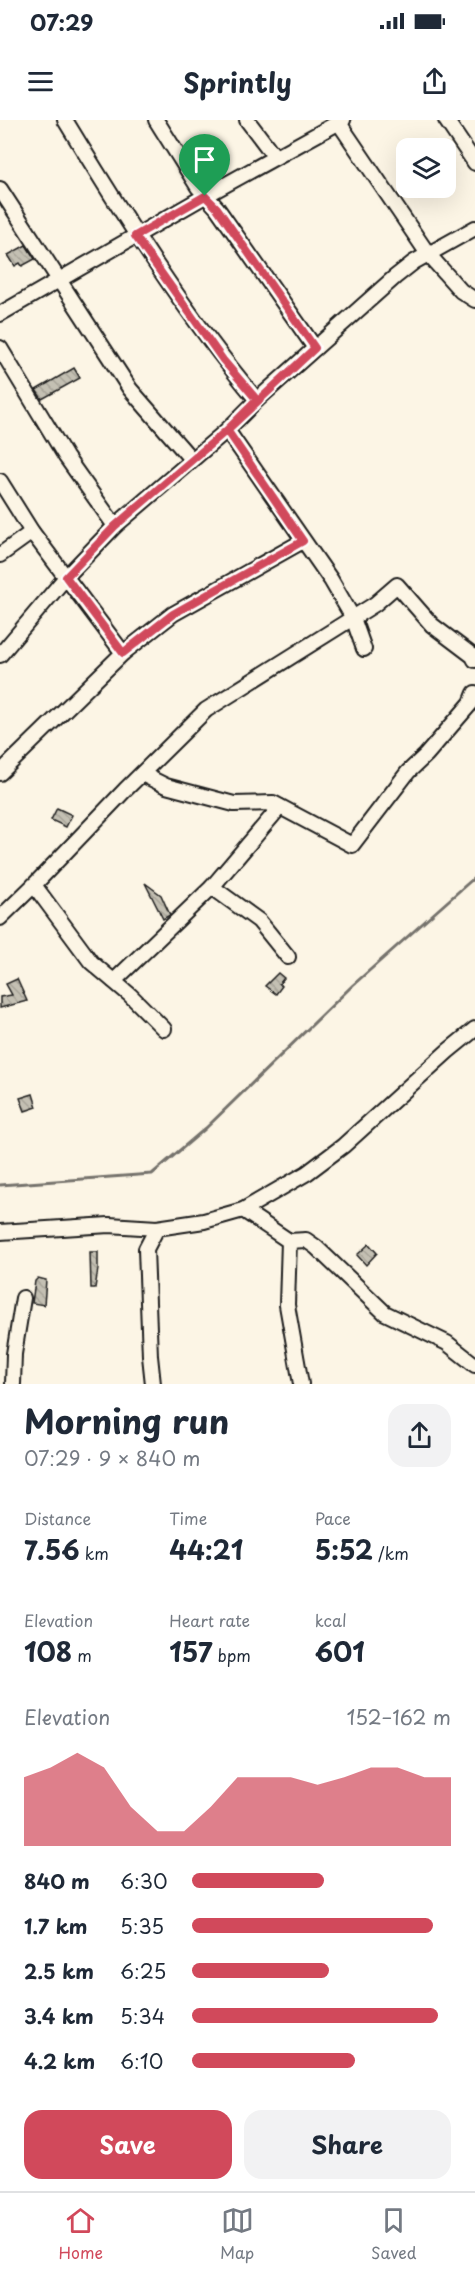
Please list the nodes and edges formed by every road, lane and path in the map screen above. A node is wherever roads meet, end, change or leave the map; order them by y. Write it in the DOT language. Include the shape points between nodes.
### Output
graph roads {
  1 [pos="64,120"];
  2 [pos="156,120"];
  3 [pos="247,120"];
  4 [pos="446,120"];
  5 [pos="339,121"];
  6 [pos="275,157"];
  7 [pos="475,163"];
  8 [pos="0,189"];
  9 [pos="205,196"];
  10 [pos="475,228"];
  11 [pos="135,236"];
  12 [pos="428,254"];
  13 [pos="58,280"];
  14 [pos="475,300"];
  15 [pos="0,314"];
  16 [pos="0,348"];
  17 [pos="315,348"];
  18 [pos="257,400"];
  19 [pos="227,430"];
  20 [pos="191,459"];
  21 [pos="0,481"];
  22 [pos="115,526"];
  23 [pos="32,532"];
  24 [pos="303,541"];
  25 [pos="0,555"];
  26 [pos="66,577"];
  27 [pos="353,618"];
  28 [pos="364,649"];
  29 [pos="123,653"];
  30 [pos="0,655"];
  31 [pos="475,660"];
  32 [pos="475,693"];
  33 [pos="0,773"];
  34 [pos="142,774"];
  35 [pos="280,807"];
  36 [pos="34,885"];
  37 [pos="212,887"];
  38 [pos="0,918"];
  39 [pos="288,957"];
  40 [pos="114,981"];
  41 [pos="164,1029"];
  42 [pos="475,1029"];
  43 [pos="243,1210"];
  44 [pos="132,1228"];
  45 [pos="157,1228"];
  46 [pos="0,1232"];
  47 [pos="289,1241"];
  48 [pos="146,1249"];
  49 [pos="23,1298"];
  50 [pos="475,1365"];
  51 [pos="13,1384"];
  52 [pos="153,1384"];
  53 [pos="301,1384"];
  1 -- 11 [label="street"];
  2 -- 9 [label="street"];
  3 -- 6 [label="street"];
  4 -- 7 [label="street"];
  5 -- 6 [label="street"];
  5 -- 12 [label="street"];
  6 -- 9 [label="street"];
  8 -- 13 [label="street"];
  9 -- 11 [label="street"];
  9 -- 17 [label="street"];
  10 -- 12 [label="street"];
  11 -- 13 [label="street"];
  11 -- 18 [label="street" via="223,360"];
  12 -- 14 [label="street" via="461,291"];
  12 -- 17 [label="street" via="395,277"];
  13 -- 15 [label="street"];
  13 -- 20 [label="street" via="130,389"];
  16 -- 22 [label="street" via="66,458"];
  17 -- 18 [label="street"];
  18 -- 19 [label="street"];
  19 -- 20 [label="street"];
  19 -- 24 [label="street"];
  20 -- 22 [label="street"];
  21 -- 23 [label="street"];
  22 -- 26 [label="street"];
  23 -- 25 [label="street"];
  23 -- 26 [label="street"];
  24 -- 27 [label="street" via="332,580"];
  24 -- 29 [label="street" via="173,614"];
  26 -- 29 [label="street"];
  26 -- 30 [label="street"];
  27 -- 28 [label="street"];
  27 -- 31 [label="street" via="397,585 432,625"];
  27 -- 34 [label="street" via="206,710"];
  29 -- 33 [label="street"];
  32 -- 35 [label="street" via="471,703 408,772 352,844"];
  34 -- 35 [label="street" via="166,786 234,804 273,803"];
  34 -- 36 [label="street"];
  35 -- 37 [label="street"];
  36 -- 38 [label="street"];
  36 -- 40 [label="street" via="91,962"];
  37 -- 39 [label="street" via="259,921"];
  37 -- 40 [label="street"];
  40 -- 41 [label="street"];
  42 -- 43 [label="street" via="343,1146 307,1173"];
  43 -- 45 [label="street"];
  43 -- 47 [label="street"];
  44 -- 45 [label="street"];
  44 -- 46 [label="street" via="109,1225"];
  44 -- 48 [label="street"];
  45 -- 48 [label="street"];
  47 -- 50 [label="street" via="306,1240 385,1313 447,1343"];
  47 -- 53 [label="street" via="287,1305"];
  48 -- 52 [label="street"];
  49 -- 51 [label="street"];
}
